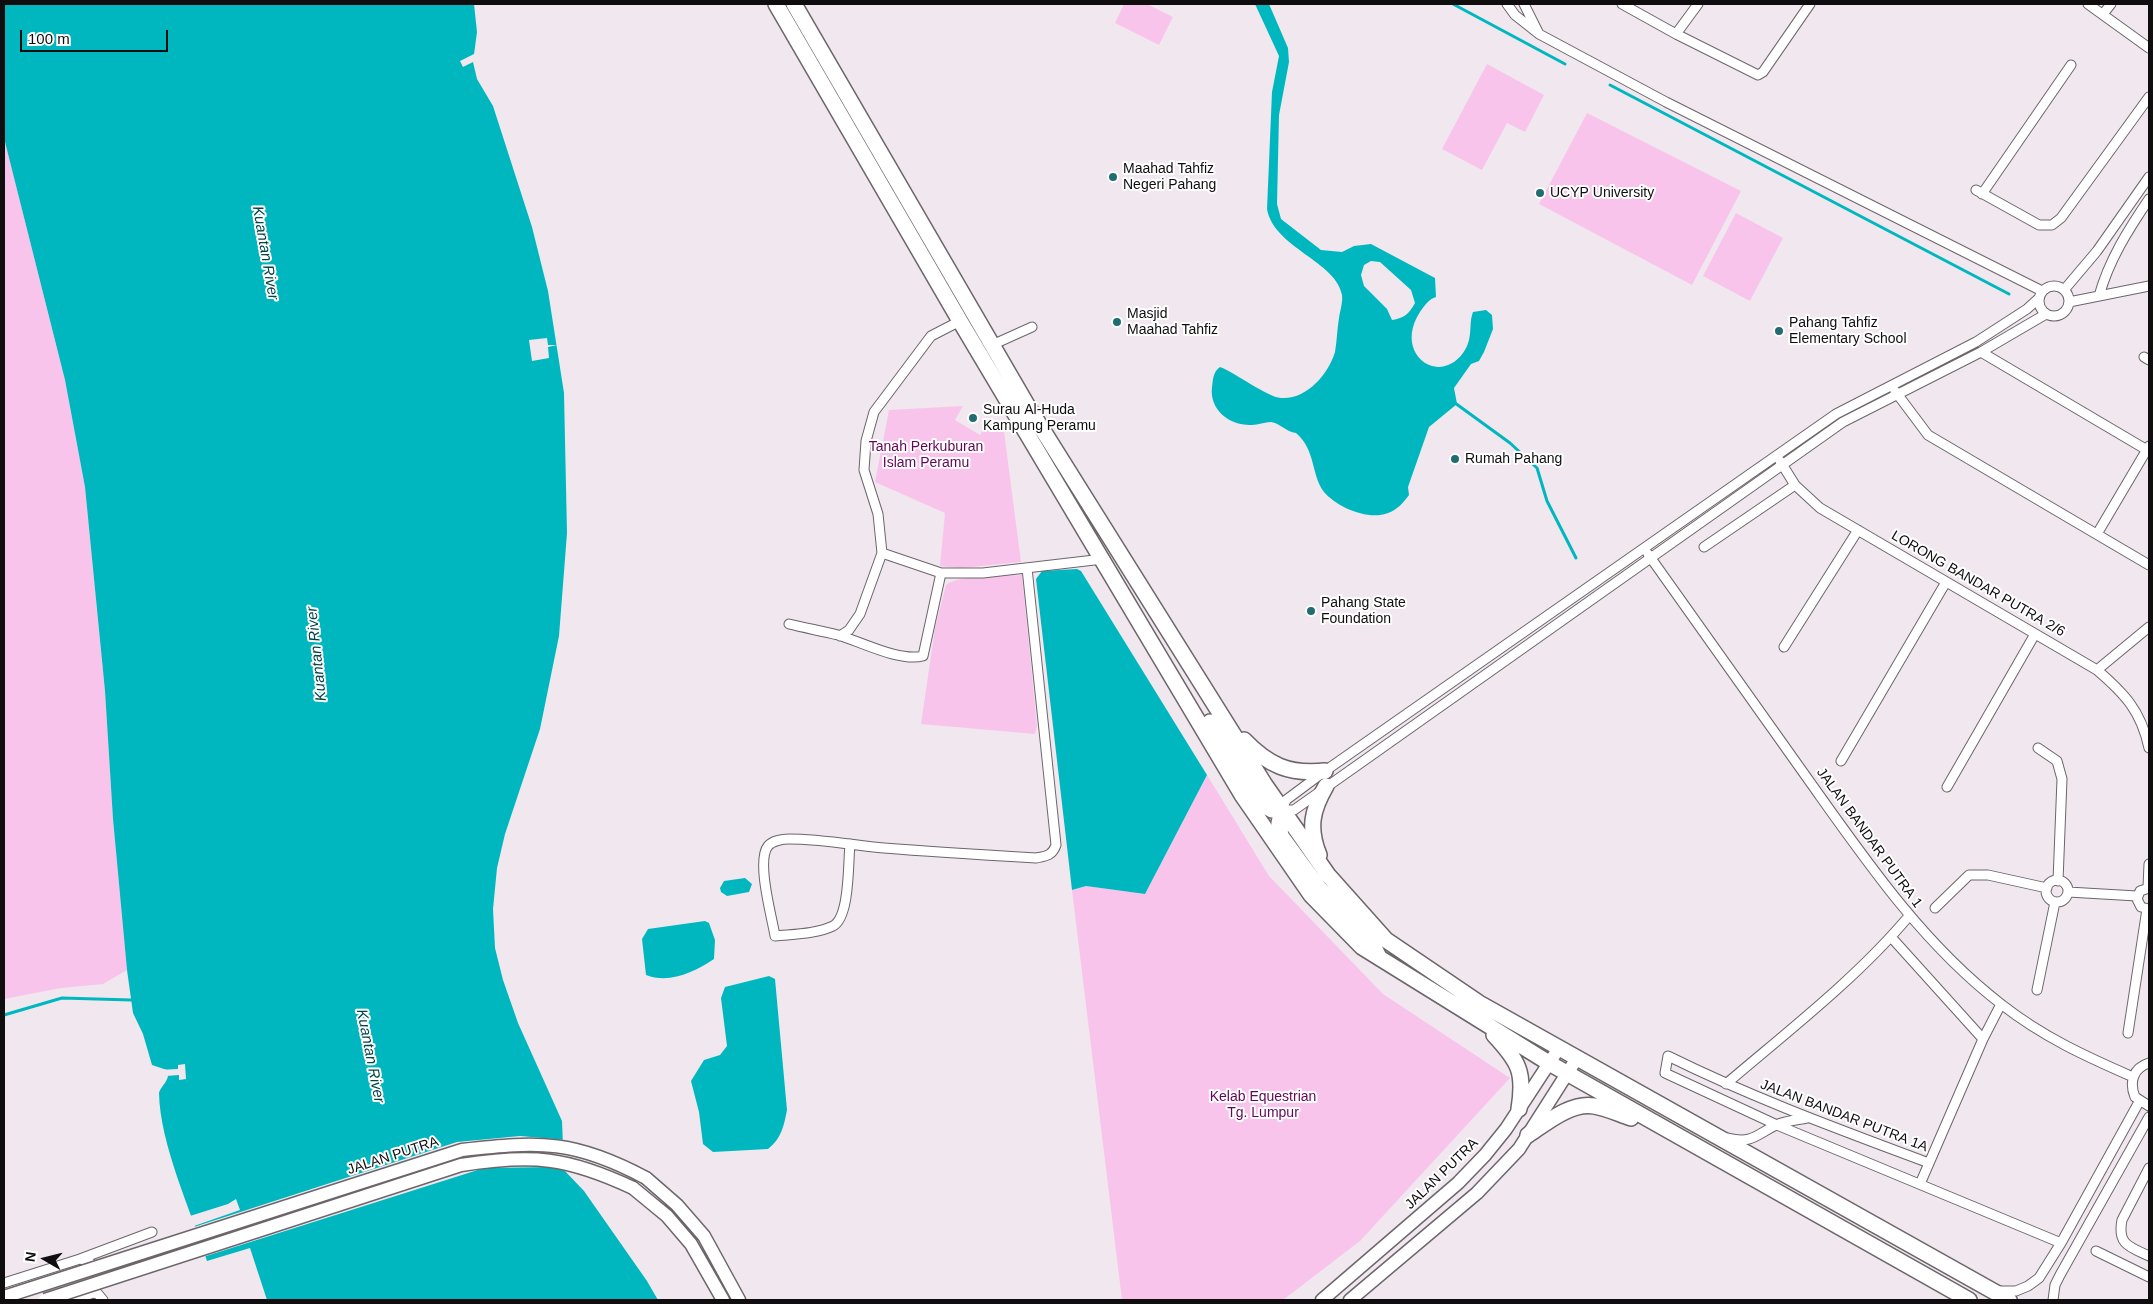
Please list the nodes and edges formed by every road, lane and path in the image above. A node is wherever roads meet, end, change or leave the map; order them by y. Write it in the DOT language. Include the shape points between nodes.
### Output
graph roads {
  1 [pos="776,4"];
  2 [pos="794,4"];
  3 [pos="1507,4"];
  4 [pos="1524,4"];
  5 [pos="1622,4"];
  6 [pos="1698,4"];
  7 [pos="1810,4"];
  8 [pos="2088,4"];
  9 [pos="2111,4"];
  10 [pos="2103,14"];
  11 [pos="1539,34"];
  12 [pos="1676,34"];
  13 [pos="2149,48"];
  14 [pos="2071,65"];
  15 [pos="2149,97"];
  16 [pos="2149,177"];
  17 [pos="2149,199"];
  18 [pos="2149,286"];
  19 [pos="2064,290"];
  20 [pos="2041,294"];
  21 [pos="2099,296"];
  22 [pos="2069,302"];
  23 [pos="2046,314"];
  24 [pos="960,321"];
  25 [pos="1032,327"];
  26 [pos="992,345"];
  27 [pos="1981,352"];
  28 [pos="1891,384"];
  29 [pos="1898,396"];
  30 [pos="2148,448"];
  31 [pos="1776,456"];
  32 [pos="1783,464"];
  33 [pos="1795,485"];
  34 [pos="1858,530"];
  35 [pos="2097,534"];
  36 [pos="1704,547"];
  37 [pos="1645,550"];
  38 [pos="882,553"];
  39 [pos="1651,558"];
  40 [pos="1103,559"];
  41 [pos="2149,564"];
  42 [pos="1027,568"];
  43 [pos="941,573"];
  44 [pos="1946,582"];
  45 [pos="789,624"];
  46 [pos="2149,627"];
  47 [pos="2035,634"];
  48 [pos="840,636"];
  49 [pos="1784,647"];
  50 [pos="2097,670"];
  51 [pos="1180,691"];
  52 [pos="1222,717"];
  53 [pos="2038,748"];
  54 [pos="2149,748"];
  55 [pos="1841,762"];
  56 [pos="1325,779"];
  57 [pos="1947,787"];
  58 [pos="1282,810"];
  59 [pos="850,844"];
  60 [pos="2149,864"];
  61 [pos="1328,875"];
  62 [pos="2058,881"];
  63 [pos="2149,887"];
  64 [pos="2047,888"];
  65 [pos="2068,892"];
  66 [pos="2137,896"];
  67 [pos="2055,902"];
  68 [pos="1935,908"];
  69 [pos="2148,909"];
  70 [pos="1909,916"];
  71 [pos="1891,937"];
  72 [pos="1378,957"];
  73 [pos="2037,990"];
  74 [pos="2001,1004"];
  75 [pos="1476,1018"];
  76 [pos="2128,1033"];
  77 [pos="1983,1039"];
  78 [pos="1559,1048"];
  79 [pos="1577,1058"];
  80 [pos="1549,1063"];
  81 [pos="2149,1063"];
  82 [pos="1567,1073"];
  83 [pos="2133,1077"];
  84 [pos="1726,1084"];
  85 [pos="2140,1102"];
  86 [pos="2149,1106"];
  87 [pos="1519,1109"];
  88 [pos="2149,1117"];
  89 [pos="1807,1118"];
  90 [pos="1777,1125"];
  91 [pos="1672,1133"];
  92 [pos="1709,1133"];
  93 [pos="1528,1135"];
  94 [pos="1929,1163"];
  95 [pos="2149,1168"];
  96 [pos="1920,1184"];
  97 [pos="152,1232"];
  98 [pos="2061,1243"];
  99 [pos="111,1246"];
  100 [pos="2096,1252"];
  101 [pos="2149,1256"];
  102 [pos="80,1260"];
  103 [pos="94,1265"];
  104 [pos="2149,1277"];
  105 [pos="4,1283"];
  106 [pos="1993,1291"];
  107 [pos="94,1293"];
  108 [pos="4,1297"];
  109 [pos="45,1300"];
  110 [pos="74,1300"];
  111 [pos="103,1300"];
  112 [pos="723,1300"];
  113 [pos="739,1300"];
  114 [pos="1322,1300"];
  115 [pos="1350,1300"];
  116 [pos="1969,1300"];
  117 [pos="2009,1300"];
  118 [pos="2053,1300"];
  1 -- 24 [label="highway"];
  2 -- 26 [label="highway"];
  3 -- 11 [label="street" via="1515,15"];
  4 -- 11 [label="street"];
  5 -- 12 [label="street"];
  6 -- 12 [label="street"];
  7 -- 12 [label="street" via="1758,75"];
  8 -- 10 [label="street"];
  9 -- 10 [label="street"];
  10 -- 13 [label="street"];
  11 -- 20 [label="street"];
  14 -- 15 [label="street" via="1979,192 2040,226 2052,225 2061,218"];
  16 -- 19 [label="street" via="2097,251"];
  17 -- 21 [label="street" via="2125,234 2105,275"];
  18 -- 21 [label="street"];
  19 -- 20 [label="street" via="2051,286"];
  19 -- 22 [label="street"];
  20 -- 23 [label="street" via="2040,308"];
  20 -- 28 [label="street" via="2027,309 1976,342"];
  21 -- 22 [label="street"];
  22 -- 23 [label="street" via="2065,312"];
  23 -- 27 [label="street"];
  24 -- 38 [label="street" via="938,331 923,345 879,404 871,422 864,470 878,514"];
  24 -- 40 [label="highway"];
  25 -- 26 [label="street"];
  26 -- 52 [label="highway"];
  27 -- 29 [label="street"];
  27 -- 30 [label="street"];
  28 -- 29 [label="street"];
  28 -- 31 [label="street" via="1836,414"];
  29 -- 32 [label="street" via="1844,422"];
  29 -- 35 [label="street" via="1928,435"];
  30 -- 35 [label="street"];
  31 -- 32 [label="street, LORONG BANDAR PUTRA 2/6"];
  31 -- 37 [label="street"];
  32 -- 33 [label="street, LORONG BANDAR PUTRA 2/6"];
  32 -- 39 [label="street"];
  33 -- 34 [label="street, LORONG BANDAR PUTRA 2/6" via="1820,508"];
  33 -- 36 [label="street"];
  34 -- 44 [label="street, LORONG BANDAR PUTRA 2/6"];
  34 -- 49 [label="street"];
  35 -- 41 [label="street"];
  37 -- 39 [label="street, JALAN BANDAR PUTRA 1"];
  37 -- 56 [label="street"];
  38 -- 43 [label="street"];
  38 -- 48 [label="street" via="860,614 849,630"];
  39 -- 56 [label="street"];
  39 -- 70 [label="street, JALAN BANDAR PUTRA 1"];
  40 -- 42 [label="street"];
  40 -- 51 [label="highway"];
  42 -- 43 [label="street"];
  42 -- 59 [label="street" via="1056,845 1054,852 1036,858"];
  43 -- 48 [label="street" via="923,656 904,656"];
  44 -- 47 [label="street, LORONG BANDAR PUTRA 2/6"];
  44 -- 55 [label="street"];
  45 -- 48 [label="street"];
  46 -- 50 [label="street"];
  47 -- 50 [label="street, LORONG BANDAR PUTRA 2/6"];
  47 -- 57 [label="street"];
  50 -- 54 [label="street, LORONG BANDAR PUTRA 2/6" via="2136,709"];
  51 -- 58 [label="highway" via="1196,701 1262,804 1272,810"];
  51 -- 72 [label="highway" via="1242,795 1311,895 1362,947"];
  52 -- 56 [label="highway" via="1260,756 1276,766"];
  52 -- 58 [label="highway"];
  53 -- 62 [label="street" via="2057,761 2062,779"];
  56 -- 58 [label="street" via="1286,800"];
  56 -- 58 [label="street" via="1294,810"];
  56 -- 61 [label="highway" via="1315,804 1312,828"];
  58 -- 61 [label="highway"];
  58 -- 72 [label="highway" via="1279,823 1282,836 1319,888 1370,939"];
  59 -- 59 [label="street" via="787,839 768,846 763,872 775,936 815,931 834,925 841,919"];
  60 -- 63 [label="street"];
  61 -- 78 [label="highway" via="1386,940 1478,1003"];
  62 -- 64 [label="street"];
  62 -- 65 [label="street" via="2066,886"];
  63 -- 66 [label="street" via="2142,889"];
  64 -- 67 [label="street" via="2048,895"];
  64 -- 68 [label="street" via="1988,875 1970,875"];
  65 -- 66 [label="street"];
  65 -- 67 [label="street" via="2065,899"];
  66 -- 69 [label="street" via="2139,905"];
  67 -- 73 [label="street"];
  69 -- 76 [label="street"];
  70 -- 71 [label="street, JALAN BANDAR PUTRA 1A"];
  70 -- 74 [label="street, JALAN BANDAR PUTRA 1"];
  71 -- 77 [label="street"];
  71 -- 84 [label="street, JALAN BANDAR PUTRA 1A" via="1805,1017"];
  72 -- 75 [label="highway"];
  74 -- 77 [label="street, JALAN BANDAR PUTRA 1A"];
  74 -- 83 [label="street, JALAN BANDAR PUTRA 1" via="2065,1047"];
  75 -- 80 [label="highway"];
  75 -- 87 [label="highway" via="1510,1052 1519,1069 1523,1086"];
  77 -- 94 [label="street, JALAN BANDAR PUTRA 1A"];
  78 -- 79 [label="highway"];
  78 -- 80 [label="main road, JALAN PUTRA"];
  79 -- 82 [label="main road"];
  79 -- 92 [label="highway"];
  80 -- 82 [label="highway"];
  80 -- 87 [label="main road, JALAN PUTRA"];
  81 -- 83 [label="street"];
  82 -- 91 [label="highway"];
  82 -- 93 [label="main road"];
  83 -- 85 [label="street" via="2132,1091"];
  84 -- 89 [label="street, JALAN BANDAR PUTRA 1A"];
  84 -- 90 [label="street, JALAN BANDAR PUTRA 1A" via="1668,1056 1665,1073"];
  85 -- 86 [label="street"];
  85 -- 98 [label="street"];
  87 -- 114 [label="main road, JALAN PUTRA" via="1486,1155 1458,1183"];
  88 -- 118 [label="street" via="2060,1275"];
  89 -- 90 [label="street"];
  89 -- 94 [label="street, JALAN BANDAR PUTRA 1A"];
  90 -- 92 [label="street" via="1747,1140"];
  90 -- 96 [label="street"];
  91 -- 93 [label="highway" via="1593,1105 1565,1112"];
  91 -- 116 [label="highway"];
  92 -- 106 [label="highway"];
  93 -- 115 [label="main road" via="1477,1193"];
  94 -- 96 [label="street"];
  95 -- 101 [label="street" via="2122,1220 2120,1235 2128,1246"];
  96 -- 98 [label="street"];
  97 -- 99 [label="street"];
  98 -- 106 [label="street" via="2039,1278 2028,1286 2006,1292"];
  99 -- 102 [label="street"];
  99 -- 103 [label="street"];
  100 -- 104 [label="street"];
  102 -- 103 [label="street"];
  102 -- 105 [label="street"];
  103 -- 107 [label="street" via="98,1279"];
  106 -- 117 [label="highway"];
  107 -- 110 [label="street"];
  107 -- 111 [label="street"];
  108 -- 113 [label="main road, JALAN PUTRA, bridge" via="462,1150 520,1143 553,1144 584,1151 616,1162 646,1178 677,1205 704,1236"];
  109 -- 112 [label="main road, bridge" via="461,1165 495,1160 556,1160 598,1171 633,1188 667,1216 691,1244"];
}
